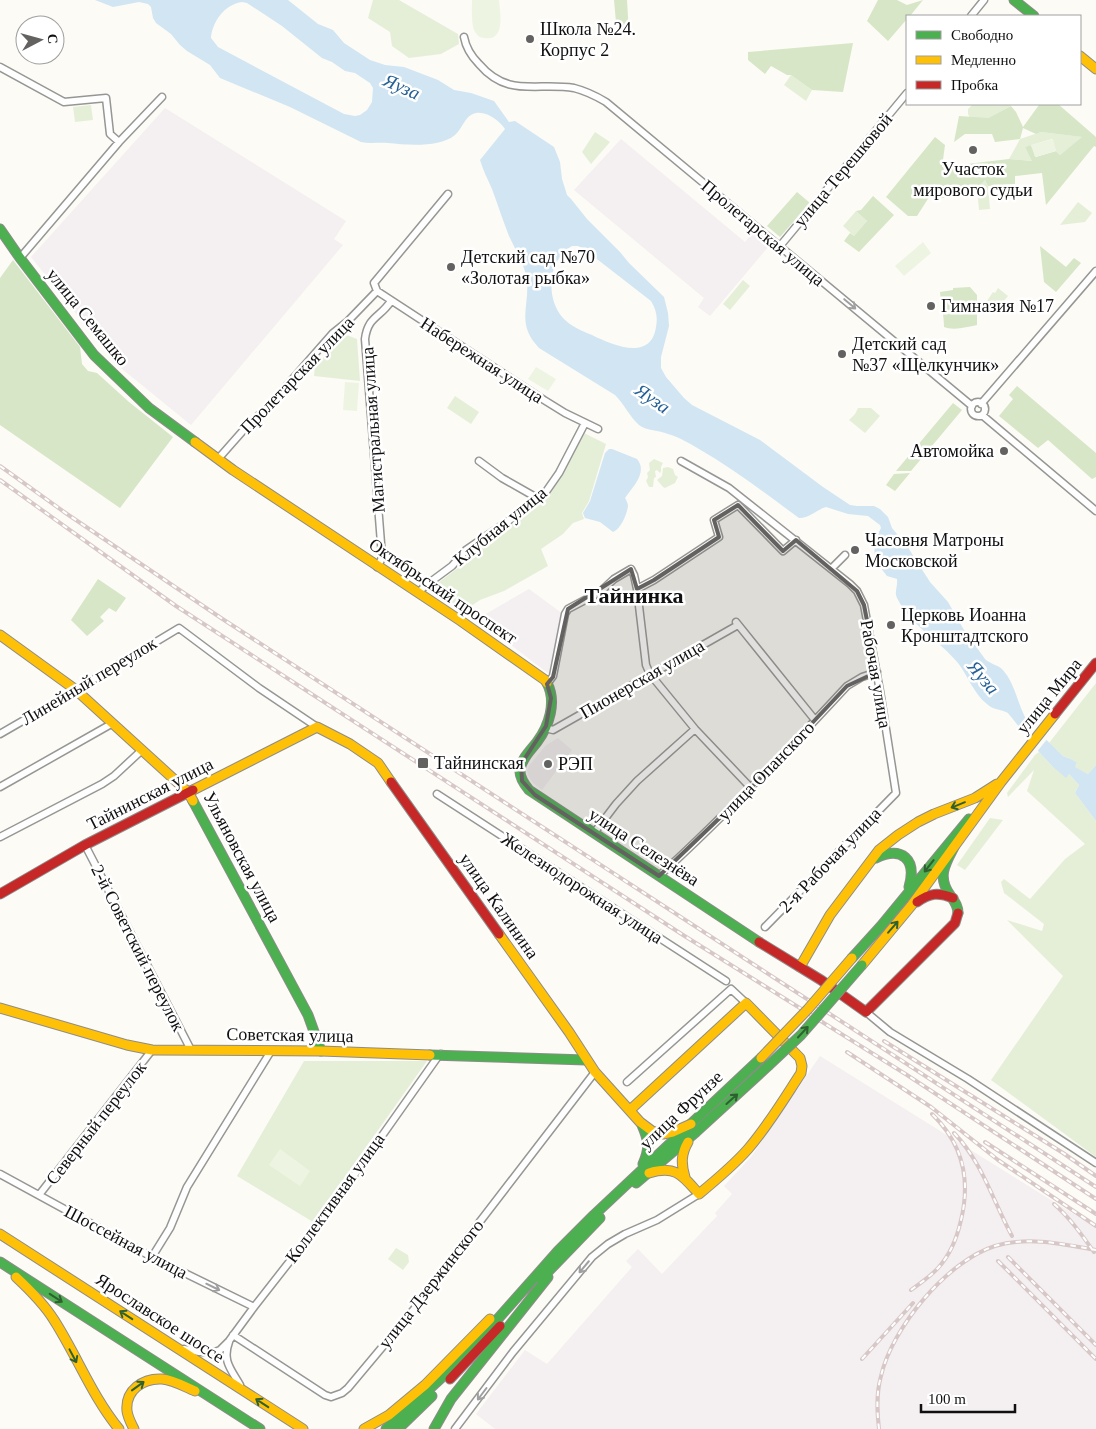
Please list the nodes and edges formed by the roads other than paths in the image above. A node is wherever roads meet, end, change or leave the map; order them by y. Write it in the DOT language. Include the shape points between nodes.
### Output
graph roads {
  1 [pos="984,0"];
  2 [pos="1014,0"];
  3 [pos="972,15"];
  4 [pos="1033,15"];
  5 [pos="464,37"];
  6 [pos="1081,57"];
  7 [pos="0,66"];
  8 [pos="1096,69"];
  9 [pos="906,94"];
  10 [pos="162,97"];
  11 [pos="119,142"];
  12 [pos="448,194"];
  13 [pos="0,229"];
  14 [pos="780,246"];
  15 [pos="20,258"];
  16 [pos="1096,271"];
  17 [pos="377,291"];
  18 [pos="391,301"];
  19 [pos="981,404"];
  20 [pos="972,406"];
  21 [pos="982,415"];
  22 [pos="585,422"];
  23 [pos="598,429"];
  24 [pos="218,459"];
  25 [pos="479,461"];
  26 [pos="681,461"];
  27 [pos="233,470"];
  28 [pos="539,499"];
  29 [pos="1096,511"];
  30 [pos="796,540"];
  31 [pos="845,555"];
  32 [pos="377,567"];
  33 [pos="831,569"];
  34 [pos="637,589"];
  35 [pos="418,593"];
  36 [pos="0,635"];
  37 [pos="1096,663"];
  38 [pos="877,672"];
  39 [pos="650,674"];
  40 [pos="547,684"];
  41 [pos="76,690"];
  42 [pos="815,720"];
  43 [pos="113,723"];
  44 [pos="316,727"];
  45 [pos="545,728"];
  46 [pos="695,728"];
  47 [pos="0,734"];
  48 [pos="1027,748"];
  49 [pos="142,750"];
  50 [pos="1001,782"];
  51 [pos="0,787"];
  52 [pos="751,788"];
  53 [pos="188,792"];
  54 [pos="896,793"];
  55 [pos="437,794"];
  56 [pos="985,804"];
  57 [pos="594,834"];
  58 [pos="0,837"];
  59 [pos="85,845"];
  60 [pos="954,848"];
  61 [pos="872,860"];
  62 [pos="659,876"];
  63 [pos="0,894"];
  64 [pos="954,898"];
  65 [pos="904,899"];
  66 [pos="911,906"];
  67 [pos="765,927"];
  68 [pos="800,967"];
  69 [pos="726,981"];
  70 [pos="746,1003"];
  71 [pos="0,1008"];
  72 [pos="866,1012"];
  73 [pos="152,1050"];
  74 [pos="191,1050"];
  75 [pos="271,1051"];
  76 [pos="321,1051"];
  77 [pos="441,1054"];
  78 [pos="586,1060"];
  79 [pos="595,1072"];
  80 [pos="627,1082"];
  81 [pos="630,1110"];
  82 [pos="640,1122"];
  83 [pos="694,1128"];
  84 [pos="1096,1163"];
  85 [pos="0,1174"];
  86 [pos="641,1174"];
  87 [pos="684,1177"];
  88 [pos="699,1194"];
  89 [pos="39,1195"];
  90 [pos="0,1234"];
  91 [pos="573,1241"];
  92 [pos="152,1257"];
  93 [pos="0,1263"];
  94 [pos="254,1307"];
  95 [pos="231,1338"];
  96 [pos="175,1347"];
  97 [pos="243,1391"];
  98 [pos="217,1401"];
  99 [pos="303,1428"];
  100 [pos="119,1429"];
  101 [pos="134,1429"];
  102 [pos="260,1429"];
  103 [pos="364,1429"];
  104 [pos="386,1429"];
  105 [pos="398,1429"];
  106 [pos="434,1429"];
  107 [pos="455,1429"];
  1 -- 3 [label="street"];
  2 -- 4 [label="main road"];
  5 -- 14 [label="street, Пролетарская улица" via="472,56 484,70 506,84 581,90 606,102"];
  6 -- 8 [label="main road"];
  7 -- 11 [label="street" via="64,102 106,98 110,134"];
  9 -- 14 [label="street, улица Терешковой"];
  10 -- 11 [label="street"];
  11 -- 15 [label="street"];
  12 -- 17 [label="street" via="374,283"];
  13 -- 15 [label="main road, улица Семашко"];
  14 -- 20 [label="street, Пролетарская улица, one-way"];
  15 -- 24 [label="main road, улица Семашко" via="106,368 149,408"];
  16 -- 19 [label="street"];
  17 -- 18 [label="street, Набережная улица"];
  17 -- 24 [label="street, Пролетарская улица" via="333,333"];
  18 -- 22 [label="street, Набережная улица" via="544,400"];
  18 -- 32 [label="street, Магистральная улица" via="371,320 365,339 382,556"];
  19 -- 20 [label="street"];
  19 -- 21 [label="street" via="985,409"];
  20 -- 21 [label="street" via="974,414"];
  21 -- 29 [label="street"];
  22 -- 23 [label="street, Набережная улица"];
  22 -- 28 [label="street, Клубная улица" via="558,473"];
  24 -- 27 [label="main road, улица Семашко"];
  25 -- 28 [label="street"];
  26 -- 30 [label="street" via="729,488"];
  27 -- 32 [label="main road, Октябрьский проспект"];
  28 -- 35 [label="street, Клубная улица" via="466,550 452,566"];
  30 -- 33 [label="street"];
  30 -- 34 [label="street" via="783,551 738,505 714,520 719,537"];
  31 -- 33 [label="street"];
  32 -- 35 [label="main road, Октябрьский проспект"];
  33 -- 38 [label="street, Рабочая улица" via="862,599"];
  34 -- 39 [label="street" via="646,665"];
  34 -- 40 [label="street" via="631,569 600,592 568,609 553,676"];
  35 -- 40 [label="main road, Октябрьский проспект"];
  36 -- 41 [label="main road, Ульяновская улица"];
  37 -- 48 [label="main road, улица Мира"];
  38 -- 42 [label="street, улица Опанского" via="847,686"];
  38 -- 54 [label="street, Рабочая улица"];
  39 -- 42 [label="street, Пионерская улица" via="737,623"];
  39 -- 45 [label="street, Пионерская улица" via="553,730"];
  39 -- 46 [label="street"];
  40 -- 45 [label="main road" via="551,698"];
  41 -- 43 [label="main road, Ульяновская улица"];
  41 -- 44 [label="street, Линейный переулок" via="179,628"];
  41 -- 47 [label="street, Линейный переулок"];
  42 -- 52 [label="street, улица Опанского"];
  43 -- 49 [label="main road, Ульяновская улица"];
  43 -- 51 [label="street"];
  44 -- 53 [label="main road, Тайнинская улица"];
  44 -- 78 [label="main road, улица Калинина" via="378,763"];
  45 -- 57 [label="main road, улица Селезнёва" via="521,764 521,779 535,794"];
  46 -- 52 [label="street"];
  46 -- 57 [label="street" via="637,781"];
  48 -- 50 [label="main road, улица Фрунзе"];
  49 -- 53 [label="main road, Ульяновская улица"];
  49 -- 58 [label="street" via="102,784"];
  50 -- 56 [label="main road, улица Фрунзе"];
  50 -- 61 [label="main road, one-way" via="975,798 918,822 879,850"];
  52 -- 62 [label="street, улица Опанского"];
  53 -- 59 [label="main road, Тайнинская улица"];
  53 -- 76 [label="main road, Ульяновская улица" via="308,1015"];
  54 -- 67 [label="street, 2-я Рабочая улица"];
  55 -- 69 [label="street, Железнодорожная улица"];
  56 -- 60 [label="main road, улица Фрунзе"];
  56 -- 65 [label="main road, улица Фрунзе, one-way" via="953,837"];
  57 -- 62 [label="main road, улица Селезнёва"];
  59 -- 63 [label="main road, Тайнинская улица"];
  59 -- 74 [label="street, 2-й Советский переулок"];
  60 -- 64 [label="main road" via="944,867 943,878"];
  60 -- 66 [label="main road, улица Фрунзе"];
  61 -- 65 [label="main road" via="893,852 908,860 913,878"];
  61 -- 68 [label="main road" via="830,915"];
  62 -- 68 [label="main road, улица Селезнёва"];
  64 -- 66 [label="main road" via="934,893"];
  64 -- 72 [label="main road" via="958,910 955,923"];
  65 -- 83 [label="main road, улица Фрунзе, bridge" via="817,1002"];
  83 -- 66 [label="main road, улица Фрунзе, one-way, bridge" via="800,1035"];
  68 -- 72 [label="main road, улица Селезнёва"];
  70 -- 80 [label="street" via="731,989"];
  70 -- 81 [label="main road"];
  70 -- 88 [label="main road" via="800,1058 802,1072 747,1150"];
  71 -- 73 [label="main road, Советская улица"];
  72 -- 84 [label="street" via="890,1032"];
  73 -- 74 [label="main road, Советская улица"];
  73 -- 89 [label="street, Северный переулок"];
  74 -- 75 [label="main road, Советская улица"];
  75 -- 76 [label="main road, Советская улица"];
  75 -- 92 [label="street" via="187,1187 170,1228"];
  76 -- 77 [label="main road, Советская улица"];
  77 -- 78 [label="main road, Советская улица"];
  77 -- 94 [label="street, Коллективная улица" via="326,1215"];
  78 -- 79 [label="main road, улица Калинина"];
  79 -- 81 [label="main road, улица Калинина"];
  79 -- 95 [label="street, улица Дзержинского" via="415,1308 342,1394 330,1398"];
  81 -- 82 [label="main road, улица Калинина"];
  82 -- 83 [label="main road" via="663,1134"];
  82 -- 86 [label="main road" via="649,1147"];
  83 -- 86 [label="main road, улица Фрунзе"];
  83 -- 87 [label="main road" via="681,1155"];
  85 -- 89 [label="street, Шоссейная улица"];
  86 -- 87 [label="main road" via="664,1169"];
  86 -- 91 [label="main road, улица Фрунзе"];
  87 -- 88 [label="main road"];
  88 -- 107 [label="street, one-way" via="621,1236 592,1257 513,1352"];
  89 -- 92 [label="street, Шоссейная улица"];
  96 -- 90 [label="main road, Ярославское шоссе, one-way"];
  91 -- 103 [label="main road" via="535,1270 426,1385 389,1415"];
  91 -- 104 [label="main road, улица Фрунзе" via="430,1391"];
  91 -- 105 [label="main road, улица Фрунзе" via="464,1366"];
  91 -- 106 [label="main road" via="451,1399"];
  92 -- 94 [label="street, Шоссейная улица, one-way"];
  93 -- 98 [label="main road, one-way"];
  93 -- 100 [label="main road, one-way" via="27,1287 54,1320 105,1413"];
  94 -- 95 [label="street, Коллективная улица"];
  95 -- 96 [label="street, Коллективная улица" via="220,1350 210,1352"];
  95 -- 97 [label="street" via="226,1351 227,1363"];
  96 -- 97 [label="main road, Ярославское шоссе"];
  99 -- 97 [label="main road, Ярославское шоссе, one-way"];
  101 -- 98 [label="main road, one-way" via="126,1408 128,1399 136,1387 151,1379 173,1382"];
  98 -- 102 [label="main road"];
}
